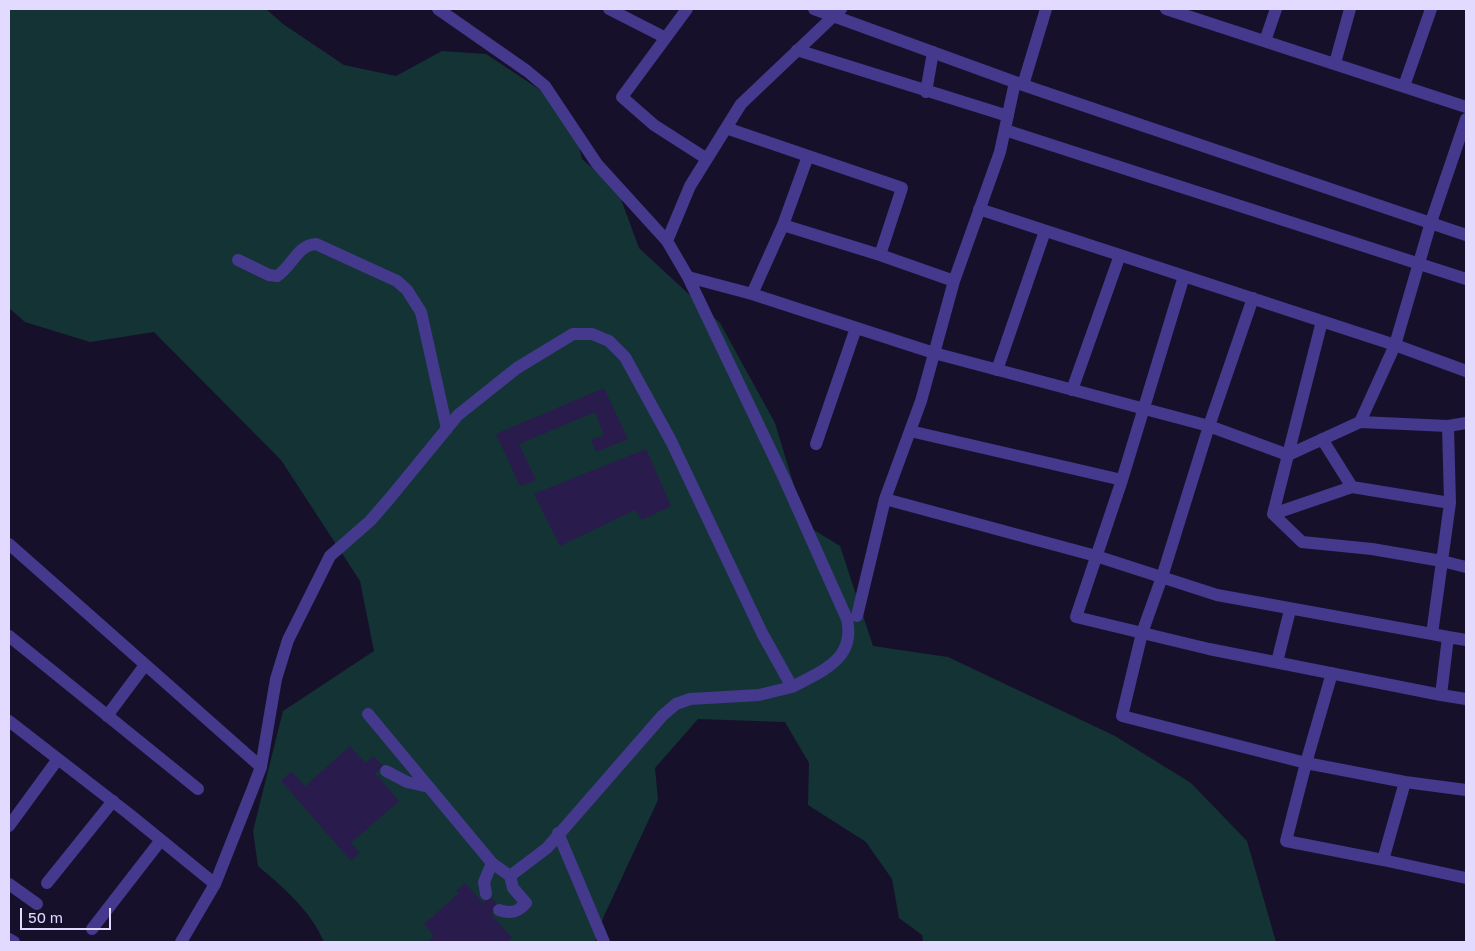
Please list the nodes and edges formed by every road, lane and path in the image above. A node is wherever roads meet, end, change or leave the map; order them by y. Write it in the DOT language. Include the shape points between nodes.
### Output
graph roads {
  1 [pos="438,9"];
  2 [pos="609,9"];
  3 [pos="687,9"];
  4 [pos="814,9"];
  5 [pos="1046,9"];
  6 [pos="1166,9"];
  7 [pos="1276,9"];
  8 [pos="1350,9"];
  9 [pos="1429,9"];
  10 [pos="837,12"];
  11 [pos="1198,14"];
  12 [pos="664,37"];
  13 [pos="1266,42"];
  14 [pos="797,50"];
  15 [pos="933,52"];
  16 [pos="1335,63"];
  17 [pos="1019,84"];
  18 [pos="1404,86"];
  19 [pos="926,92"];
  20 [pos="1466,107"];
  21 [pos="1008,116"];
  22 [pos="1466,119"];
  23 [pos="726,128"];
  24 [pos="1005,130"];
  25 [pos="808,156"];
  26 [pos="707,158"];
  27 [pos="980,209"];
  28 [pos="1431,222"];
  29 [pos="783,225"];
  30 [pos="1044,230"];
  31 [pos="1466,235"];
  32 [pos="667,241"];
  33 [pos="880,255"];
  34 [pos="1120,255"];
  35 [pos="238,260"];
  36 [pos="1419,263"];
  37 [pos="1184,276"];
  38 [pos="688,277"];
  39 [pos="1466,279"];
  40 [pos="954,281"];
  41 [pos="752,294"];
  42 [pos="1253,298"];
  43 [pos="1322,321"];
  44 [pos="856,328"];
  45 [pos="1395,345"];
  46 [pos="934,353"];
  47 [pos="997,370"];
  48 [pos="1466,371"];
  49 [pos="1072,390"];
  50 [pos="1143,409"];
  51 [pos="1360,422"];
  52 [pos="1466,423"];
  53 [pos="1209,426"];
  54 [pos="1448,426"];
  55 [pos="447,429"];
  56 [pos="910,431"];
  57 [pos="1322,439"];
  58 [pos="816,444"];
  59 [pos="1288,455"];
  60 [pos="1122,480"];
  61 [pos="1352,487"];
  62 [pos="885,499"];
  63 [pos="1450,503"];
  64 [pos="1273,514"];
  65 [pos="9,544"];
  66 [pos="1096,556"];
  67 [pos="1442,561"];
  68 [pos="1466,567"];
  69 [pos="1162,578"];
  70 [pos="1290,610"];
  71 [pos="858,616"];
  72 [pos="1142,633"];
  73 [pos="1432,634"];
  74 [pos="9,636"];
  75 [pos="1448,637"];
  76 [pos="1466,640"];
  77 [pos="1277,662"];
  78 [pos="145,665"];
  79 [pos="1332,673"];
  80 [pos="792,687"];
  81 [pos="1441,695"];
  82 [pos="1466,699"];
  83 [pos="368,714"];
  84 [pos="107,716"];
  85 [pos="9,721"];
  86 [pos="58,759"];
  87 [pos="1306,763"];
  88 [pos="261,768"];
  89 [pos="386,771"];
  90 [pos="1405,782"];
  91 [pos="429,787"];
  92 [pos="198,789"];
  93 [pos="1466,790"];
  94 [pos="113,801"];
  95 [pos="9,826"];
  96 [pos="558,833"];
  97 [pos="161,840"];
  98 [pos="1383,860"];
  99 [pos="492,863"];
  100 [pos="510,876"];
  101 [pos="1466,878"];
  102 [pos="47,883"];
  103 [pos="9,884"];
  104 [pos="215,884"];
  105 [pos="486,894"];
  106 [pos="37,904"];
  107 [pos="499,910"];
  108 [pos="92,929"];
  109 [pos="9,939"];
  110 [pos="14,942"];
  111 [pos="181,942"];
  112 [pos="604,942"];
  1 -- 32 [label="street" via="546,86 597,164"];
  2 -- 12 [label="street"];
  3 -- 12 [label="street"];
  4 -- 10 [label="street"];
  5 -- 17 [label="street"];
  6 -- 11 [label="street"];
  7 -- 13 [label="street"];
  8 -- 16 [label="street"];
  9 -- 18 [label="street"];
  10 -- 14 [label="street"];
  10 -- 15 [label="street"];
  11 -- 13 [label="street"];
  12 -- 26 [label="street" via="622,97 654,125"];
  13 -- 16 [label="street"];
  14 -- 19 [label="street"];
  14 -- 23 [label="street" via="741,104"];
  15 -- 17 [label="street"];
  15 -- 19 [label="street"];
  16 -- 18 [label="street"];
  17 -- 21 [label="street"];
  17 -- 28 [label="street"];
  18 -- 20 [label="street"];
  19 -- 21 [label="street"];
  21 -- 24 [label="street"];
  22 -- 28 [label="street"];
  23 -- 25 [label="street"];
  23 -- 26 [label="street"];
  24 -- 27 [label="street"];
  24 -- 36 [label="street"];
  25 -- 29 [label="street"];
  25 -- 33 [label="street" via="902,188"];
  26 -- 32 [label="street" via="690,186"];
  27 -- 30 [label="street"];
  27 -- 40 [label="street"];
  28 -- 31 [label="street"];
  28 -- 36 [label="street"];
  29 -- 33 [label="street"];
  29 -- 41 [label="street"];
  30 -- 34 [label="street"];
  30 -- 47 [label="street"];
  32 -- 38 [label="street"];
  33 -- 40 [label="street"];
  34 -- 37 [label="street"];
  34 -- 49 [label="street"];
  35 -- 55 [label="street" via="269,276 277,276 284,272 302,248 316,244 396,281 408,290 421,312"];
  36 -- 39 [label="street"];
  36 -- 45 [label="street"];
  37 -- 42 [label="street"];
  37 -- 50 [label="street"];
  38 -- 41 [label="street"];
  38 -- 80 [label="street" via="847,619 850,632 842,654 832,665"];
  40 -- 46 [label="street"];
  41 -- 44 [label="street"];
  42 -- 43 [label="street"];
  42 -- 53 [label="street"];
  43 -- 45 [label="street"];
  43 -- 59 [label="street"];
  44 -- 46 [label="street"];
  44 -- 58 [label="street"];
  45 -- 48 [label="street"];
  45 -- 51 [label="street"];
  46 -- 47 [label="street"];
  46 -- 56 [label="street"];
  47 -- 49 [label="street"];
  49 -- 50 [label="street"];
  50 -- 53 [label="street"];
  50 -- 60 [label="street"];
  51 -- 54 [label="street"];
  51 -- 57 [label="street"];
  52 -- 54 [label="street"];
  53 -- 59 [label="street"];
  53 -- 69 [label="street"];
  54 -- 63 [label="street"];
  55 -- 80 [label="street" via="481,395 573,334 592,334 609,341 625,357 671,441 762,633"];
  55 -- 88 [label="street" via="390,498 330,556 323,567 288,640 276,678"];
  56 -- 60 [label="street"];
  56 -- 62 [label="street"];
  57 -- 59 [label="street"];
  57 -- 61 [label="street"];
  59 -- 64 [label="street"];
  60 -- 66 [label="street"];
  61 -- 63 [label="street"];
  61 -- 64 [label="street"];
  62 -- 66 [label="street"];
  62 -- 71 [label="street"];
  63 -- 67 [label="street"];
  64 -- 67 [label="street" via="1302,542"];
  65 -- 78 [label="street"];
  66 -- 69 [label="street"];
  66 -- 72 [label="street" via="1076,616"];
  67 -- 68 [label="street"];
  67 -- 73 [label="street"];
  69 -- 70 [label="street" via="1217,595"];
  69 -- 72 [label="street"];
  70 -- 73 [label="street"];
  70 -- 77 [label="street"];
  72 -- 77 [label="street"];
  72 -- 87 [label="street" via="1122,716"];
  73 -- 75 [label="street"];
  74 -- 84 [label="street"];
  75 -- 76 [label="street"];
  75 -- 81 [label="street"];
  77 -- 79 [label="street"];
  78 -- 84 [label="street"];
  78 -- 88 [label="street"];
  79 -- 81 [label="street"];
  79 -- 87 [label="street"];
  80 -- 96 [label="street" via="759,695 690,699 676,704"];
  81 -- 82 [label="street"];
  83 -- 91 [label="street"];
  84 -- 92 [label="street"];
  85 -- 86 [label="street"];
  86 -- 94 [label="street"];
  86 -- 95 [label="street"];
  87 -- 90 [label="street"];
  87 -- 98 [label="street" via="1286,841"];
  88 -- 104 [label="street"];
  89 -- 91 [label="street" via="407,782"];
  90 -- 93 [label="street"];
  90 -- 98 [label="street"];
  91 -- 99 [label="street"];
  94 -- 97 [label="street"];
  94 -- 102 [label="street"];
  96 -- 100 [label="street" via="546,848"];
  96 -- 112 [label="street"];
  97 -- 104 [label="street"];
  97 -- 108 [label="street"];
  98 -- 101 [label="street"];
  99 -- 100 [label="street"];
  99 -- 105 [label="street" via="484,882"];
  100 -- 107 [label="street" via="513,888 526,903 519,910 508,913"];
  103 -- 106 [label="street"];
  104 -- 111 [label="street"];
  109 -- 110 [label="street"];
}
